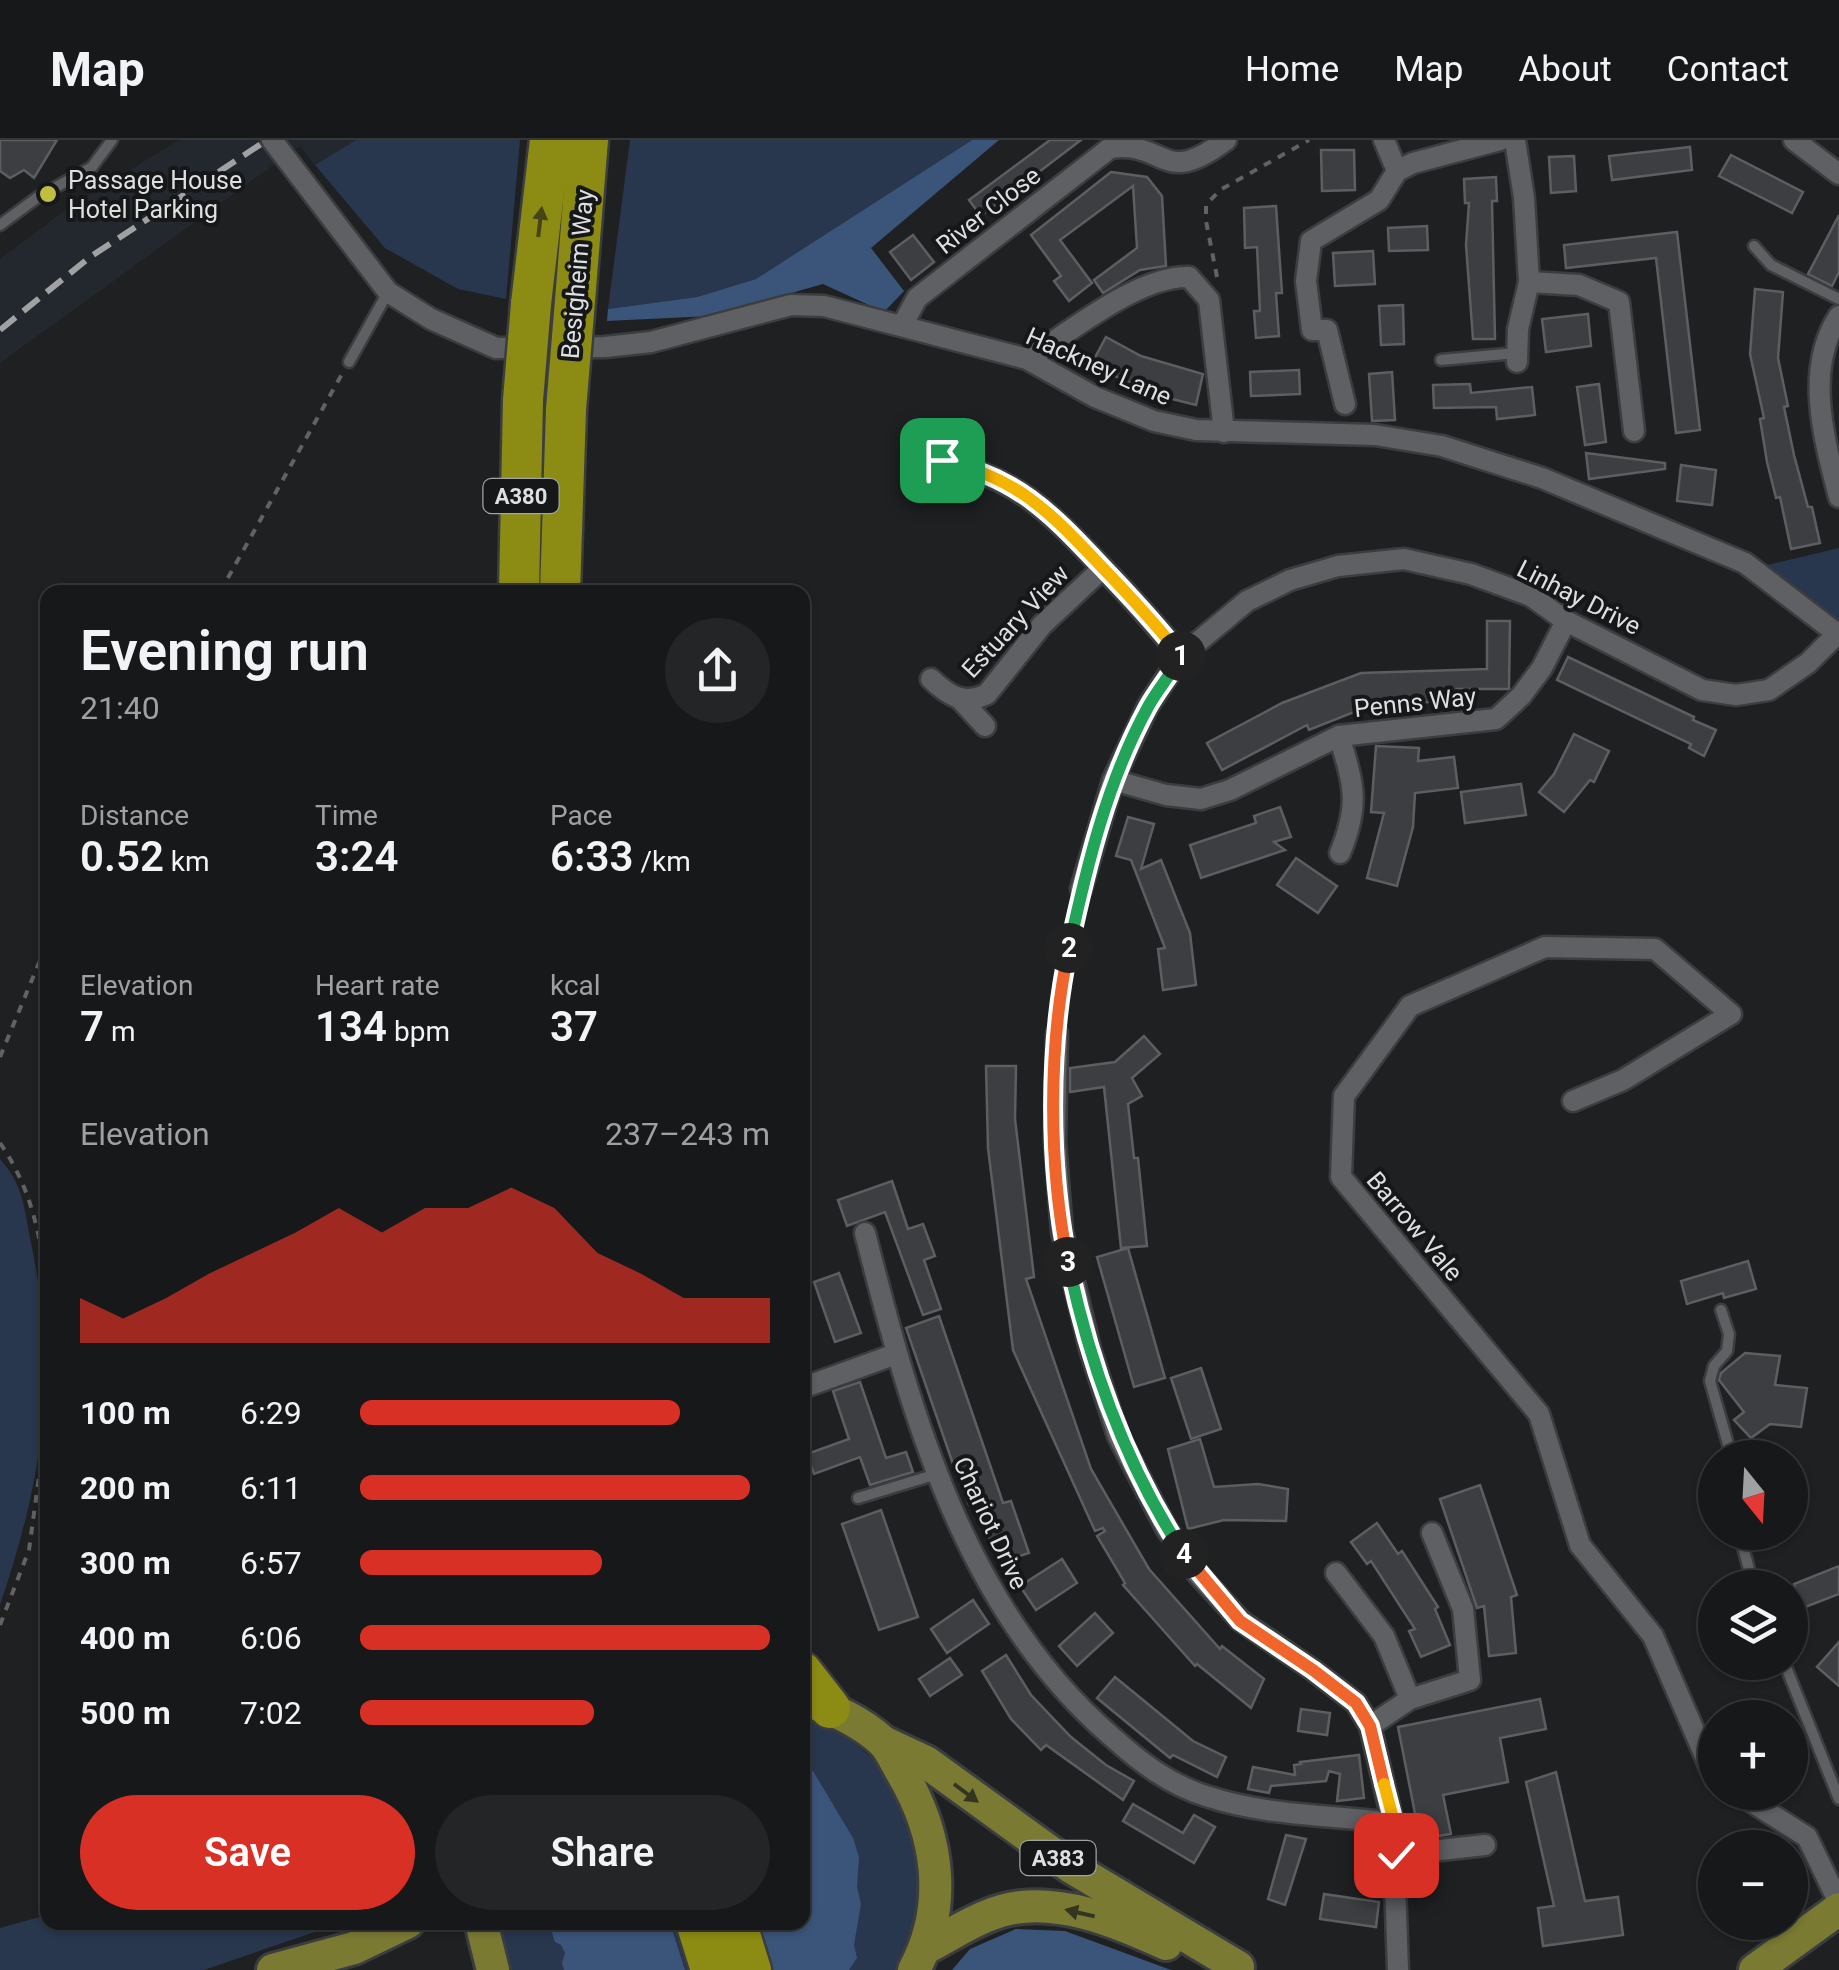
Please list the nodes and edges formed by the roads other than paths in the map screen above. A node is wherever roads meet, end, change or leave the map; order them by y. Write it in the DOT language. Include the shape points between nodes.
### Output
graph roads {
  1 [pos="112,140"];
  2 [pos="272,140"];
  3 [pos="550,140"];
  4 [pos="588,140"];
  5 [pos="1226,140"];
  6 [pos="1384,140"];
  7 [pos="1500,140"];
  8 [pos="1514,140"];
  9 [pos="1794,140"];
  10 [pos="1397,171"];
  11 [pos="1839,174"];
  12 [pos="0,225"];
  13 [pos="1754,246"];
  14 [pos="1529,282"];
  15 [pos="388,292"];
  16 [pos="1839,299"];
  17 [pos="1839,316"];
  18 [pos="902,326"];
  19 [pos="1518,358"];
  20 [pos="1027,359"];
  21 [pos="1441,360"];
  22 [pos="349,362"];
  23 [pos="1345,404"];
  24 [pos="1634,431"];
  25 [pos="1224,432"];
  26 [pos="942,460"];
  27 [pos="1836,471"];
  28 [pos="1839,497"];
  29 [pos="1103,568"];
  30 [pos="520,585"];
  31 [pos="560,585"];
  32 [pos="1566,621"];
  33 [pos="1838,634"];
  34 [pos="1182,656"];
  35 [pos="931,679"];
  36 [pos="960,699"];
  37 [pos="985,726"];
  38 [pos="1338,736"];
  39 [pos="1114,780"];
  40 [pos="1340,854"];
  41 [pos="1082,889"];
  42 [pos="1057,1034"];
  43 [pos="1573,1101"];
  44 [pos="865,1233"];
  45 [pos="1721,1310"];
  46 [pos="896,1354"];
  47 [pos="810,1385"];
  48 [pos="1727,1440"];
  49 [pos="938,1474"];
  50 [pos="858,1498"];
  51 [pos="1432,1533"];
  52 [pos="1336,1573"];
  53 [pos="1791,1680"];
  54 [pos="1410,1699"];
  55 [pos="816,1704"];
  56 [pos="1370,1726"];
  57 [pos="1698,1741"];
  58 [pos="884,1742"];
  59 [pos="1839,1799"];
  60 [pos="1765,1810"];
  61 [pos="1394,1822"];
  62 [pos="1484,1845"];
  63 [pos="1396,1855"];
  64 [pos="1839,1906"];
  65 [pos="391,1930"];
  66 [pos="482,1930"];
  67 [pos="698,1930"];
  68 [pos="738,1930"];
  69 [pos="919,1960"];
  70 [pos="1242,1969"];
  71 [pos="272,1970"];
  72 [pos="493,1970"];
  73 [pos="711,1970"];
  74 [pos="751,1970"];
  75 [pos="1398,1970"];
  76 [pos="1754,1970"];
  1 -- 12 [label="lane" via="92,167"];
  2 -- 15 [label="street, Hackney Lane"];
  30 -- 3 [label="highway, Besigheim Way / A380, one-way, bridge" via="523,400"];
  4 -- 31 [label="highway, Besigheim Way / A380, bridge" via="566,409"];
  5 -- 18 [label="street, River Close" via="1203,157 1177,162 1128,141 1110,148 917,298"];
  6 -- 10 [label="street"];
  7 -- 10 [label="street"];
  8 -- 14 [label="street"];
  9 -- 11 [label="street"];
  10 -- 23 [label="street" via="1379,200 1311,241 1306,280 1312,330 1327,330"];
  13 -- 16 [label="lane" via="1771,265"];
  14 -- 19 [label="street"];
  14 -- 24 [label="street" via="1580,285 1619,302"];
  15 -- 18 [label="street, Hackney Lane" via="496,348 651,342 791,304"];
  15 -- 22 [label="lane"];
  17 -- 27 [label="street" via="1828,332 1818,392"];
  18 -- 20 [label="street, Hackney Lane"];
  19 -- 21 [label="lane"];
  20 -- 25 [label="street, Hackney Lane" via="1154,421"];
  20 -- 25 [label="street" via="1147,283 1188,276 1209,300"];
  25 -- 33 [label="street, Hackney Lane" via="1375,435 1442,446 1542,478 1745,562"];
  26 -- 29 [label="street" via="1031,498"];
  27 -- 28 [label="street"];
  29 -- 34 [label="street"];
  29 -- 36 [label="street, Estuary View" via="1042,625 988,694"];
  32 -- 33 [label="street, Linhay Drive" via="1702,690 1736,695 1769,690"];
  32 -- 34 [label="street, Linhay Drive" via="1531,596 1404,559 1338,566 1290,580 1247,601"];
  32 -- 38 [label="street, Penns Way" via="1542,668 1496,719"];
  34 -- 39 [label="street, Linhay Drive" via="1148,706"];
  35 -- 36 [label="street, Estuary View"];
  36 -- 37 [label="street, Estuary View"];
  38 -- 39 [label="street, Penns Way" via="1201,799"];
  38 -- 40 [label="street, Penns Way" via="1354,807"];
  39 -- 41 [label="street, Linhay Drive"];
  42 -- 56 [label="street" via="1062,1232 1118,1436 1196,1572 1240,1621 1356,1703"];
  43 -- 57 [label="street, Barrow Vale" via="1623,1080 1730,1014 1656,950 1545,947 1410,1006 1344,1096 1342,1177 1540,1414 1580,1545 1653,1636"];
  44 -- 46 [label="street, Chariot Drive"];
  45 -- 48 [label="lane" via="1726,1351 1710,1381"];
  46 -- 47 [label="street"];
  46 -- 49 [label="street, Chariot Drive"];
  49 -- 50 [label="lane"];
  49 -- 61 [label="street, Chariot Drive" via="992,1592 1032,1652 1081,1710 1154,1774 1267,1812"];
  51 -- 54 [label="street" via="1462,1609 1470,1680"];
  52 -- 54 [label="street" via="1384,1636"];
  53 -- 59 [label="lane"];
  54 -- 56 [label="street"];
  55 -- 58 [label="main road"];
  56 -- 61 [label="street"];
  58 -- 69 [label="main road" via="916,1798 934,1849 936,1897"];
  58 -- 70 [label="main road, A383, one-way" via="926,1762 1071,1867"];
  60 -- 64 [label="street" via="1808,1837"];
  61 -- 63 [label="street"];
  62 -- 63 [label="street"];
  63 -- 75 [label="street"];
  64 -- 76 [label="main road"];
  65 -- 71 [label="main road" via="354,1948"];
  66 -- 72 [label="main road"];
  67 -- 73 [label="highway"];
  68 -- 74 [label="highway"];
  70 -- 69 [label="main road, A383, one-way" via="1087,1914 1027,1906 978,1920"];
}
